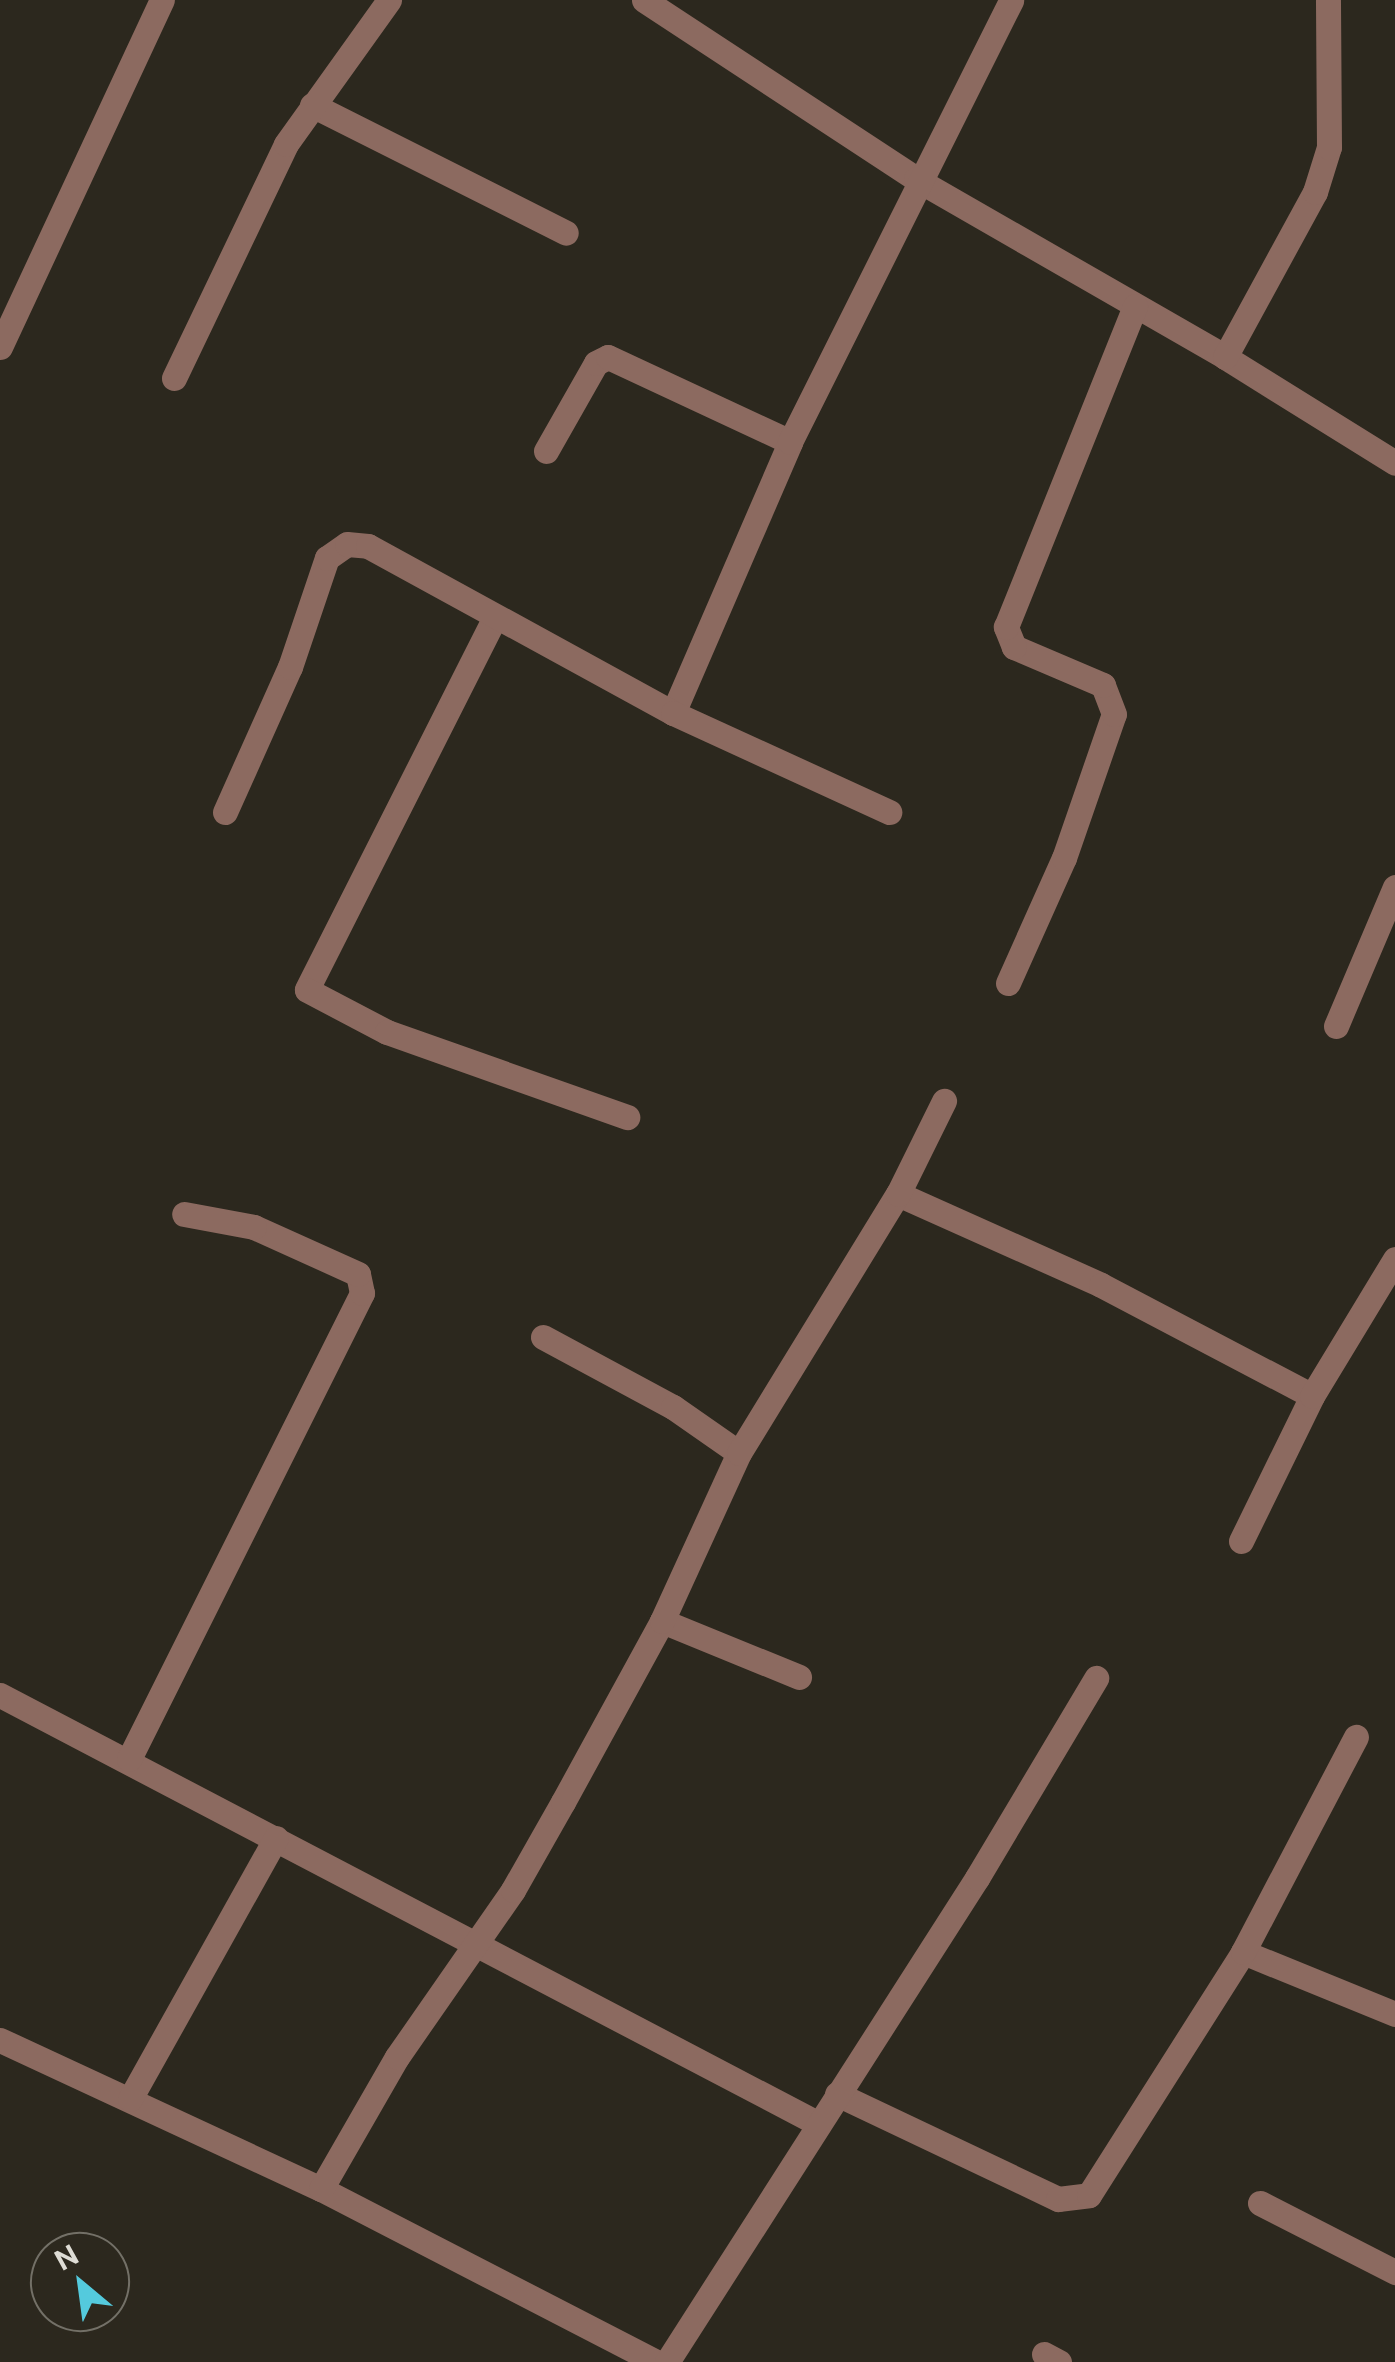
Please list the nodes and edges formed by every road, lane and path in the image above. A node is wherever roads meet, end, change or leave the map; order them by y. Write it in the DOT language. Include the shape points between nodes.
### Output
graph roads {
  1 [pos="162,0"];
  2 [pos="389,0"];
  3 [pos="644,0"];
  4 [pos="1011,0"];
  5 [pos="1328,0"];
  6 [pos="312,105"];
  7 [pos="916,180"];
  8 [pos="566,233"];
  9 [pos="1135,306"];
  10 [pos="0,348"];
  11 [pos="1226,357"];
  12 [pos="174,378"];
  13 [pos="790,442"];
  14 [pos="546,451"];
  15 [pos="1395,463"];
  16 [pos="494,619"];
  17 [pos="673,714"];
  18 [pos="225,812"];
  19 [pos="889,812"];
  20 [pos="1395,887"];
  21 [pos="1008,983"];
  22 [pos="1336,1026"];
  23 [pos="944,1101"];
  24 [pos="627,1117"];
  25 [pos="898,1194"];
  26 [pos="184,1214"];
  27 [pos="1395,1259"];
  28 [pos="543,1338"];
  29 [pos="1312,1396"];
  30 [pos="739,1453"];
  31 [pos="1240,1541"];
  32 [pos="662,1621"];
  33 [pos="799,1677"];
  34 [pos="1096,1678"];
  35 [pos="0,1695"];
  36 [pos="1356,1737"];
  37 [pos="129,1759"];
  38 [pos="276,1838"];
  39 [pos="474,1947"];
  40 [pos="1243,1952"];
  41 [pos="1395,2014"];
  42 [pos="0,2040"];
  43 [pos="837,2094"];
  44 [pos="130,2099"];
  45 [pos="817,2123"];
  46 [pos="322,2189"];
  47 [pos="1260,2203"];
  48 [pos="1395,2272"];
  49 [pos="656,2362"];
  50 [pos="667,2362"];
  1 -- 10 [label="street"];
  2 -- 6 [label="street"];
  3 -- 7 [label="street"];
  4 -- 7 [label="street"];
  5 -- 11 [label="street" via="1330,147 1315,192"];
  6 -- 8 [label="street"];
  6 -- 12 [label="street" via="261,190"];
  7 -- 9 [label="street"];
  7 -- 13 [label="street"];
  9 -- 11 [label="street"];
  9 -- 21 [label="street" via="1006,627 1014,647 1102,685 1114,714 1064,858"];
  11 -- 15 [label="street"];
  13 -- 14 [label="street" via="608,356 596,363"];
  13 -- 17 [label="street"];
  16 -- 17 [label="street"];
  16 -- 18 [label="street" via="368,546 347,544 327,558 290,667"];
  16 -- 24 [label="street" via="306,990 386,1032"];
  17 -- 19 [label="street"];
  20 -- 22 [label="street"];
  23 -- 25 [label="street"];
  25 -- 29 [label="street" via="1102,1285"];
  25 -- 30 [label="street"];
  26 -- 37 [label="street" via="254,1227 358,1274 362,1293"];
  27 -- 29 [label="street"];
  28 -- 30 [label="street" via="673,1408"];
  29 -- 31 [label="street"];
  30 -- 32 [label="street"];
  32 -- 33 [label="street"];
  32 -- 39 [label="street"];
  34 -- 43 [label="street"];
  35 -- 37 [label="street"];
  36 -- 40 [label="street"];
  37 -- 38 [label="street"];
  38 -- 39 [label="street"];
  38 -- 44 [label="street"];
  39 -- 45 [label="street"];
  39 -- 46 [label="street" via="398,2057"];
  40 -- 41 [label="street"];
  40 -- 43 [label="street" via="1089,2195 1074,2201"];
  42 -- 44 [label="street"];
  43 -- 45 [label="street"];
  44 -- 46 [label="street"];
  45 -- 50 [label="street"];
  46 -- 49 [label="street"];
  47 -- 48 [label="street"];
}
